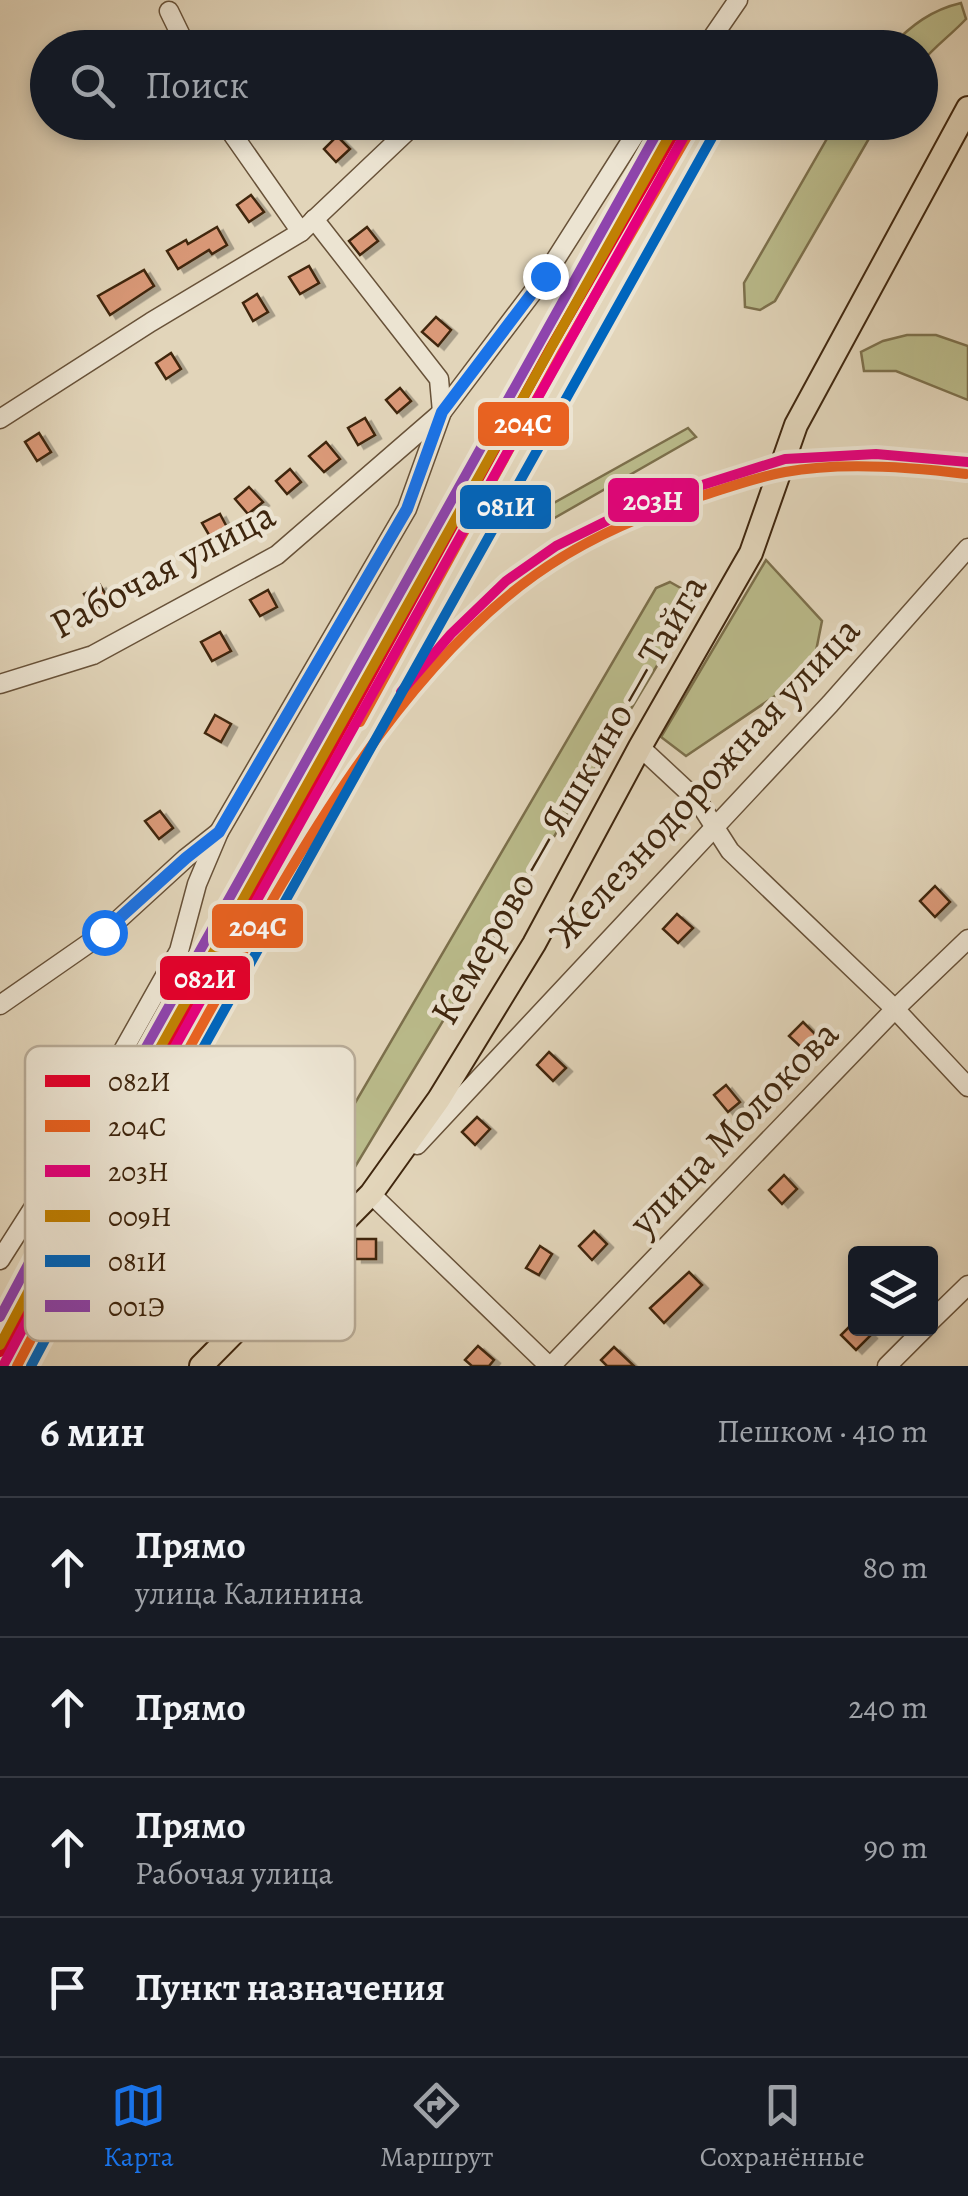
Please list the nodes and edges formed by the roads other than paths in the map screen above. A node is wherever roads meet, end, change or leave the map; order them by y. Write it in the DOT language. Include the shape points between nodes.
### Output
graph roads {
  1 [pos="738,0"];
  2 [pos="169,11"];
  3 [pos="178,30"];
  4 [pos="717,30"];
  5 [pos="968,108"];
  6 [pos="239,140"];
  7 [pos="398,140"];
  8 [pos="632,140"];
  9 [pos="307,225"];
  10 [pos="442,412"];
  11 [pos="0,419"];
  12 [pos="968,548"];
  13 [pos="0,684"];
  14 [pos="640,747"];
  15 [pos="713,830"];
  16 [pos="219,832"];
  17 [pos="968,938"];
  18 [pos="0,1005"];
  19 [pos="894,1009"];
  20 [pos="126,1046"];
  21 [pos="968,1087"];
  22 [pos="370,1194"];
  23 [pos="355,1209"];
  24 [pos="25,1221"];
  25 [pos="0,1260"];
  26 [pos="968,1284"];
  27 [pos="938,1314"];
  28 [pos="916,1336"];
  29 [pos="226,1341"];
  30 [pos="202,1366"];
  31 [pos="550,1366"];
  32 [pos="888,1366"];
  1 -- 4 [label="street"];
  2 -- 3 [label="street"];
  5 -- 14 [label="main road, Кемерово — Яшкино — Тайга" via="796,425 751,553"];
  6 -- 9 [label="street"];
  7 -- 9 [label="street"];
  8 -- 10 [label="street, Рабочая улица" via="545,276"];
  9 -- 10 [label="street" via="439,380"];
  9 -- 11 [label="street"];
  10 -- 13 [label="street, Рабочая улица" via="277,555 94,655"];
  10 -- 16 [label="street" via="407,509"];
  12 -- 15 [label="street, Железнодорожная улица"];
  14 -- 15 [label="street" via="698,801"];
  14 -- 22 [label="main road, Кемерово — Яшкино — Тайга" via="534,944 439,1099"];
  15 -- 19 [label="street"];
  15 -- 22 [label="street, Железнодорожная улица"];
  16 -- 18 [label="street" via="104,932"];
  16 -- 20 [label="street" via="179,951"];
  17 -- 19 [label="street, улица Молокова"];
  19 -- 21 [label="street"];
  19 -- 31 [label="street, улица Молокова"];
  22 -- 23 [label="main road, Железнодорожная улица"];
  22 -- 31 [label="street"];
  24 -- 25 [label="street"];
  26 -- 27 [label="street"];
  28 -- 32 [label="street"];
  29 -- 30 [label="main road, Железнодорожная улица"];
}
